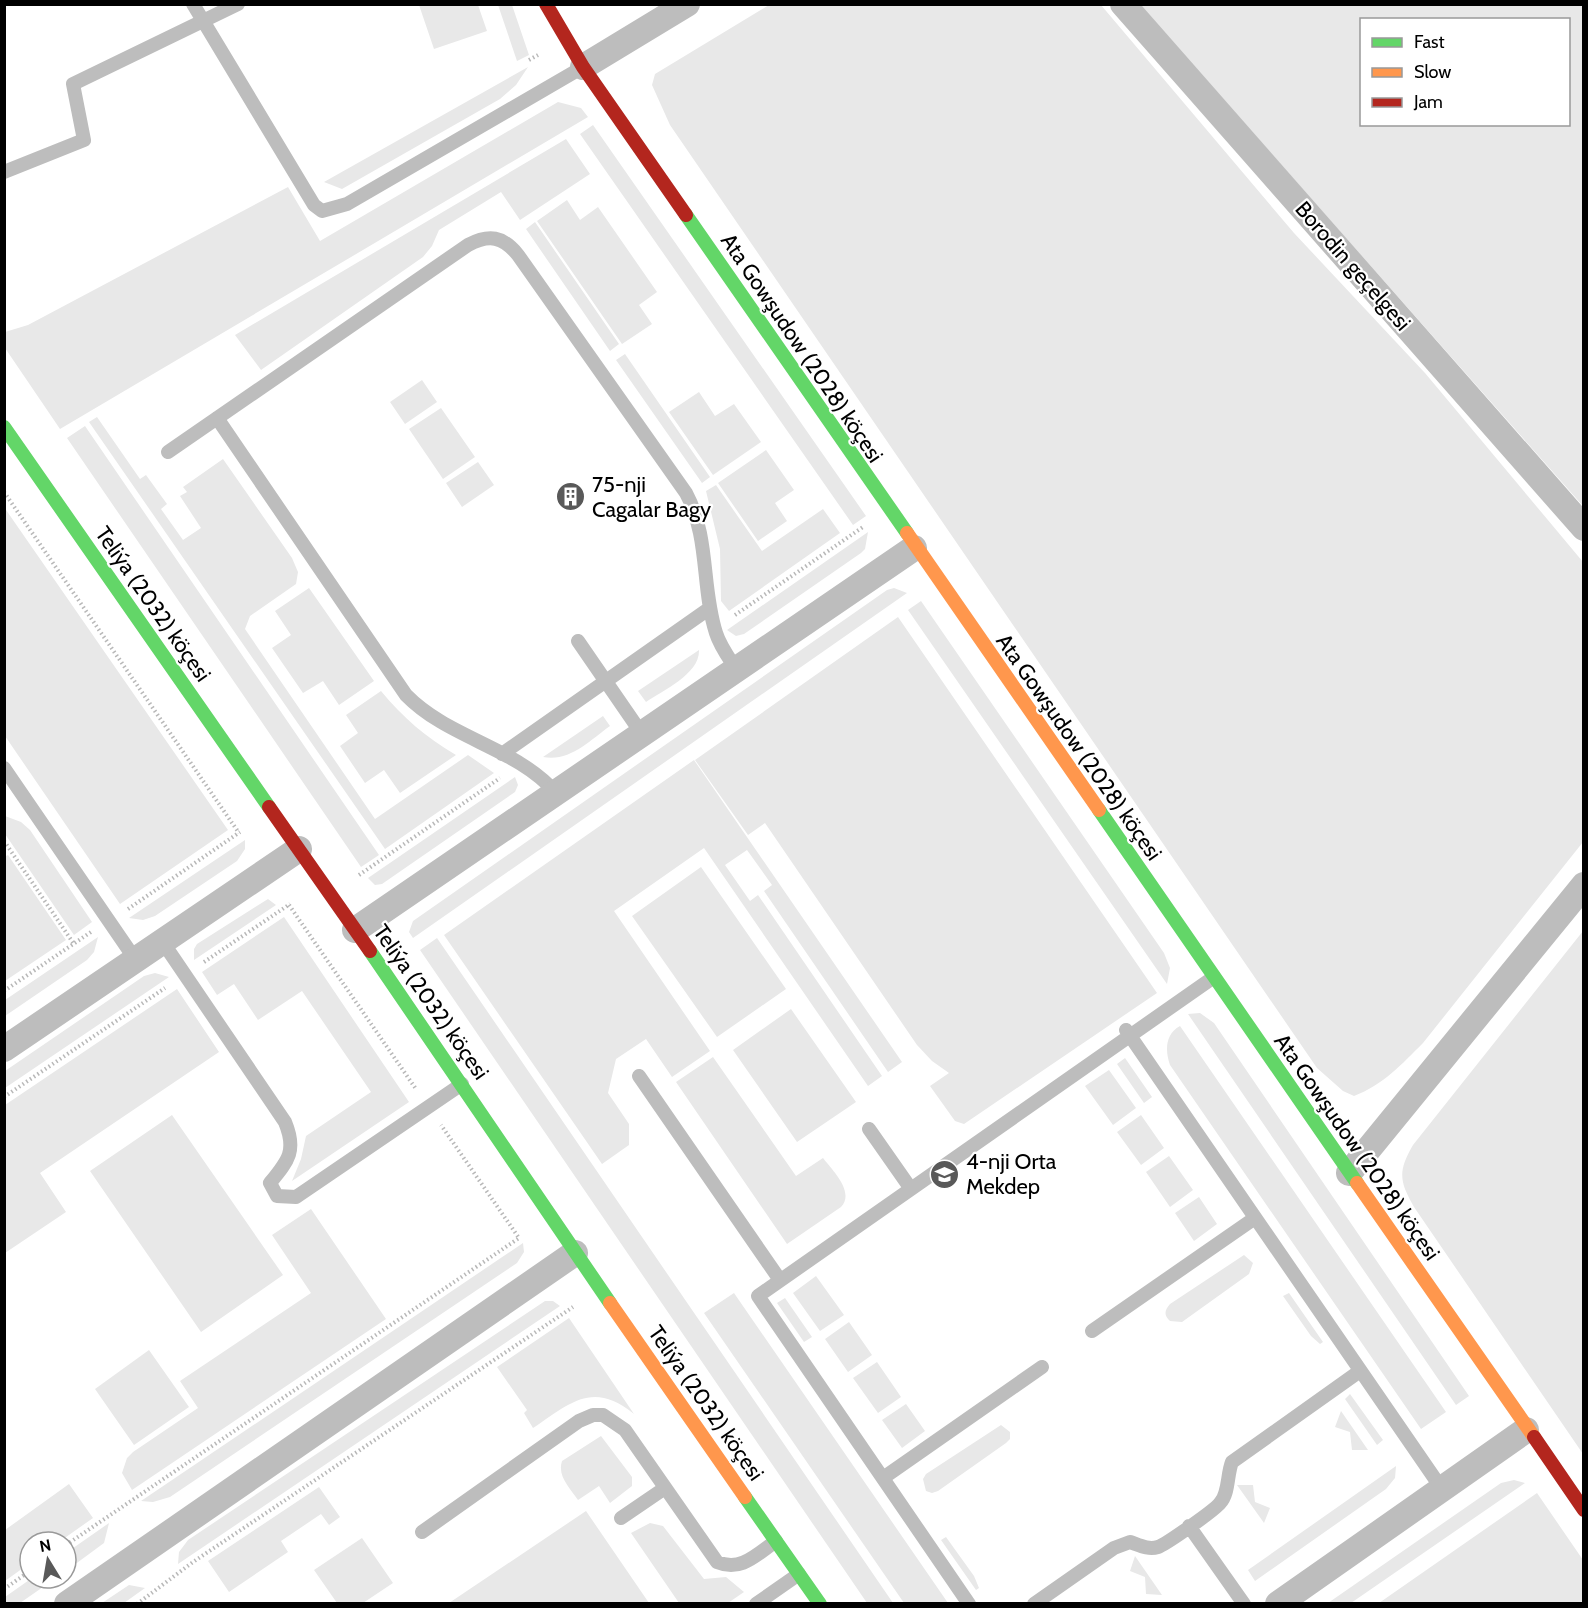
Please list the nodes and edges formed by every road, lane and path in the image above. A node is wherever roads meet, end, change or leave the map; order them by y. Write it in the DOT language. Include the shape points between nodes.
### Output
graph roads {
  1 [pos="193,4"];
  2 [pos="237,4"];
  3 [pos="546,4"];
  4 [pos="687,4"];
  5 [pos="1123,4"];
  6 [pos="205,20"];
  7 [pos="583,67"];
  8 [pos="4,172"];
  9 [pos="217,418"];
  10 [pos="4,428"];
  11 [pos="168,452"];
  12 [pos="4,492"];
  13 [pos="1584,528"];
  14 [pos="914,548"];
  15 [pos="710,608"];
  16 [pos="578,641"];
  17 [pos="736,669"];
  18 [pos="606,681"];
  19 [pos="642,734"];
  20 [pos="502,754"];
  21 [pos="7,778"];
  22 [pos="556,793"];
  23 [pos="4,841"];
  24 [pos="299,849"];
  25 [pos="1584,885"];
  26 [pos="110,921"];
  27 [pos="355,930"];
  28 [pos="162,941"];
  29 [pos="74,944"];
  30 [pos="135,959"];
  31 [pos="186,975"];
  32 [pos="1214,977"];
  33 [pos="4,991"];
  34 [pos="1127,1033"];
  35 [pos="4,1049"];
  36 [pos="639,1076"];
  37 [pos="462,1084"];
  38 [pos="417,1091"];
  39 [pos="4,1097"];
  40 [pos="443,1128"];
  41 [pos="869,1129"];
  42 [pos="1349,1173"];
  43 [pos="911,1189"];
  44 [pos="1255,1218"];
  45 [pos="575,1253"];
  46 [pos="780,1280"];
  47 [pos="570,1309"];
  48 [pos="1092,1332"];
  49 [pos="1042,1366"];
  50 [pos="1360,1371"];
  51 [pos="1526,1431"];
  52 [pos="883,1478"];
  53 [pos="665,1488"];
  54 [pos="1442,1489"];
  55 [pos="1584,1510"];
  56 [pos="621,1518"];
  57 [pos="1189,1526"];
  58 [pos="422,1532"];
  59 [pos="78,1537"];
  60 [pos="776,1541"];
  61 [pos="799,1574"];
  62 [pos="18,1579"];
  63 [pos="4,1589"];
  64 [pos="67,1604"];
  65 [pos="137,1604"];
  66 [pos="756,1604"];
  67 [pos="820,1604"];
  68 [pos="969,1604"];
  69 [pos="1034,1604"];
  70 [pos="1244,1604"];
  71 [pos="1278,1604"];
  1 -- 6 [label="lane"];
  2 -- 6 [label="lane"];
  3 -- 7 [label="street, Ata Gowşudow (2028) köçesi"];
  4 -- 7 [label="street"];
  5 -- 13 [label="street, Borodin geçelgesi"];
  6 -- 7 [label="lane" via="314,205 322,211 346,204"];
  6 -- 8 [label="lane" via="73,84 84,140"];
  7 -- 14 [label="street, Ata Gowşudow (2028) köçesi"];
  9 -- 11 [label="lane"];
  9 -- 15 [label="lane" via="468,245 481,238 495,237 514,250 686,493 701,526"];
  9 -- 20 [label="lane" via="406,695 432,718"];
  10 -- 24 [label="street, Teliýa (2032) köçesi"];
  12 -- 26 [label="path" via="239,833"];
  14 -- 17 [label="street"];
  14 -- 32 [label="street, Ata Gowşudow (2028) köçesi"];
  15 -- 17 [label="lane" via="717,634"];
  15 -- 18 [label="lane"];
  16 -- 18 [label="lane"];
  17 -- 19 [label="street"];
  18 -- 19 [label="lane"];
  18 -- 20 [label="lane"];
  19 -- 22 [label="street"];
  20 -- 22 [label="lane" via="539,774"];
  21 -- 26 [label="lane"];
  22 -- 27 [label="street"];
  23 -- 29 [label="path"];
  24 -- 27 [label="street, Teliýa (2032) köçesi"];
  24 -- 28 [label="street"];
  25 -- 42 [label="street"];
  26 -- 29 [label="path"];
  26 -- 30 [label="lane"];
  27 -- 37 [label="street, Teliýa (2032) köçesi"];
  28 -- 30 [label="street"];
  28 -- 31 [label="lane"];
  29 -- 33 [label="path"];
  30 -- 35 [label="street"];
  31 -- 37 [label="lane" via="285,1122 291,1137 291,1153 270,1183 277,1196 296,1197"];
  31 -- 38 [label="path" via="289,905"];
  31 -- 39 [label="path"];
  32 -- 34 [label="lane"];
  32 -- 42 [label="street, Ata Gowşudow (2028) köçesi"];
  34 -- 43 [label="lane"];
  34 -- 44 [label="lane"];
  36 -- 46 [label="lane"];
  37 -- 45 [label="street, Teliýa (2032) köçesi"];
  40 -- 59 [label="path" via="519,1238"];
  41 -- 43 [label="lane"];
  42 -- 51 [label="street, Ata Gowşudow (2028) köçesi"];
  43 -- 46 [label="lane"];
  44 -- 48 [label="lane"];
  44 -- 50 [label="lane"];
  45 -- 60 [label="street, Teliýa (2032) köçesi"];
  45 -- 64 [label="street"];
  46 -- 52 [label="lane" via="758,1296"];
  47 -- 65 [label="path"];
  49 -- 52 [label="lane"];
  50 -- 54 [label="lane"];
  50 -- 57 [label="lane" via="1232,1462 1221,1503"];
  51 -- 54 [label="street"];
  51 -- 55 [label="street, Ata Gowşudow (2028) köçesi"];
  52 -- 68 [label="lane"];
  53 -- 56 [label="lane"];
  53 -- 58 [label="lane" via="625,1430 603,1415 593,1415 551,1439"];
  53 -- 60 [label="lane" via="717,1562 728,1567 744,1564"];
  54 -- 71 [label="street"];
  57 -- 69 [label="lane" via="1159,1547 1147,1548 1130,1542 1114,1548"];
  57 -- 70 [label="lane"];
  60 -- 61 [label="street, Teliýa (2032) köçesi"];
  61 -- 66 [label="lane"];
  61 -- 67 [label="street, Teliýa (2032) köçesi"];
  62 -- 63 [label="path"];
}
